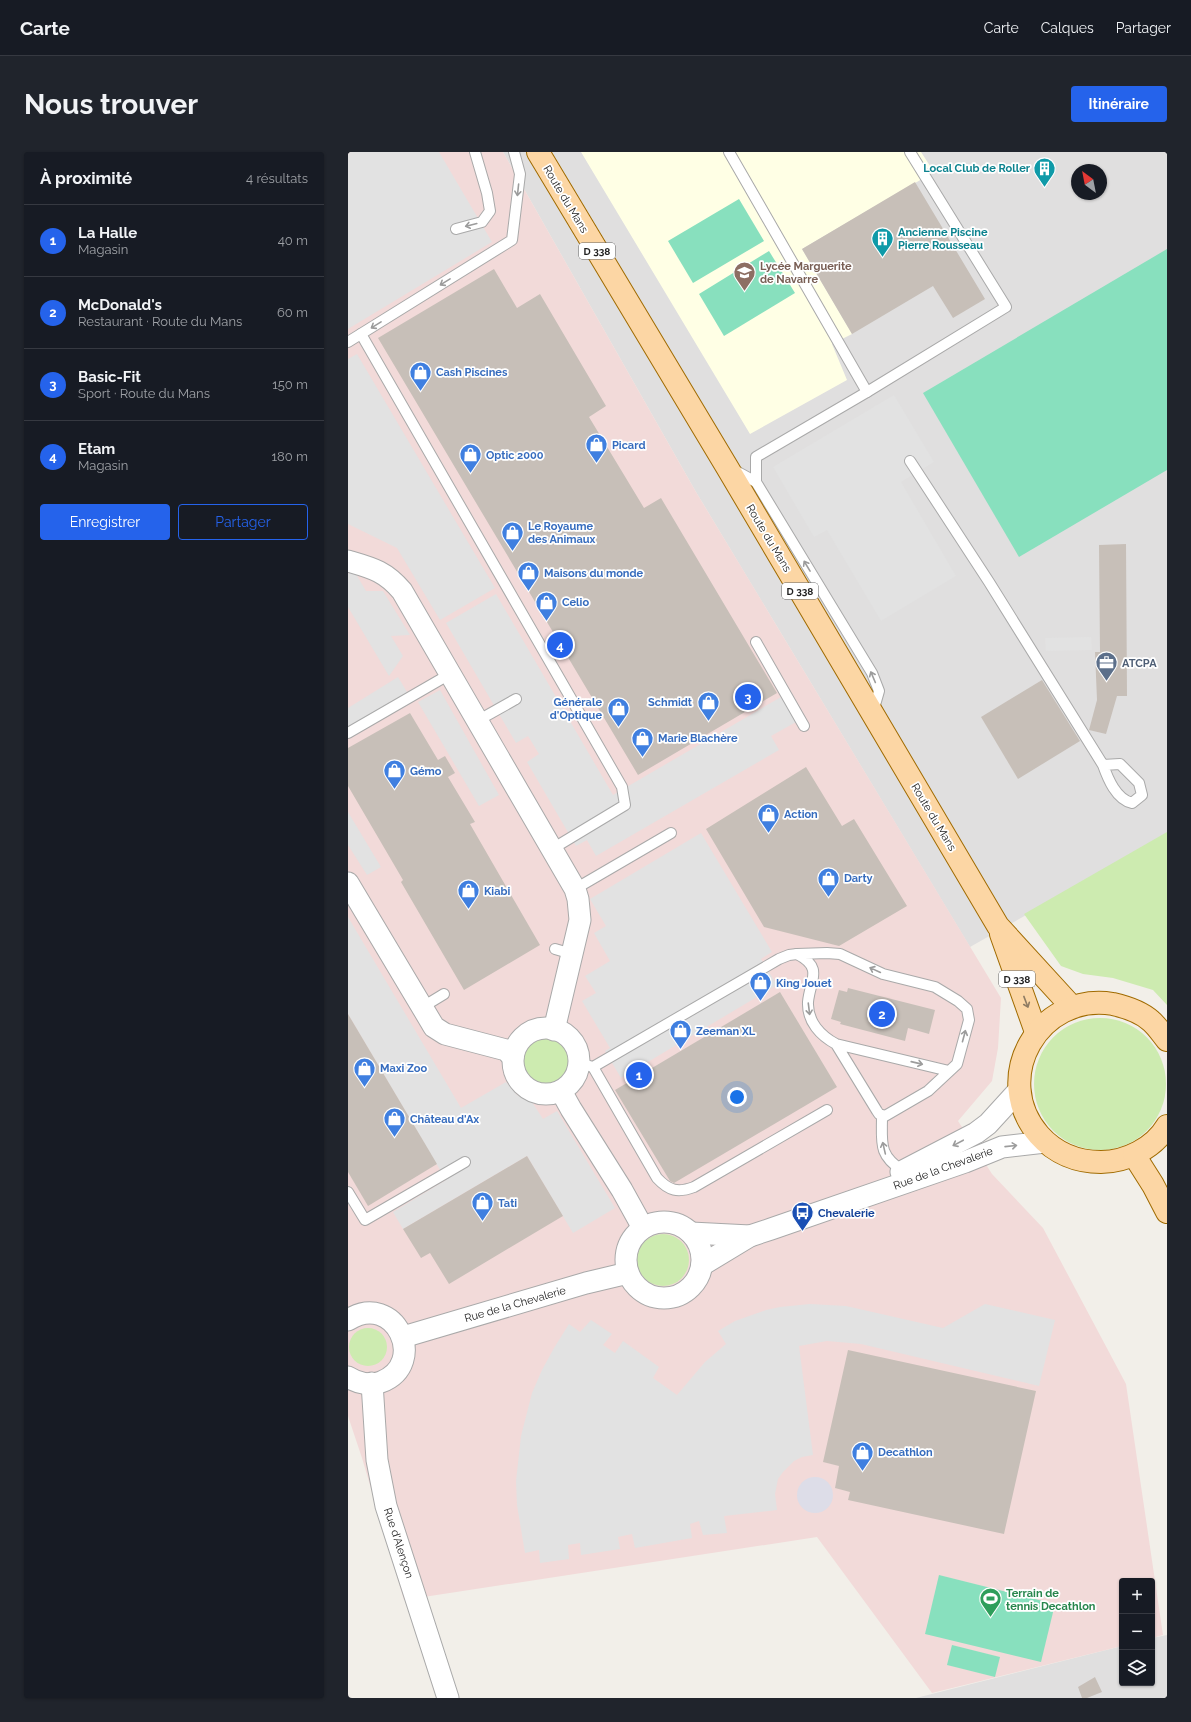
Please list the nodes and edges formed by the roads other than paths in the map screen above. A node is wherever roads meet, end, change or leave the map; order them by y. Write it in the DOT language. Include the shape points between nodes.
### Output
graph roads {
  1 [pos="475,152"];
  2 [pos="514,152"];
  3 [pos="538,152"];
  4 [pos="729,152"];
  5 [pos="910,152"];
  6 [pos="456,229"];
  7 [pos="362,334"];
  8 [pos="348,342"];
  9 [pos="868,392"];
  10 [pos="910,461"];
  11 [pos="727,467"];
  12 [pos="756,482"];
  13 [pos="348,561"];
  14 [pos="756,642"];
  15 [pos="450,674"];
  16 [pos="516,699"];
  17 [pos="873,714"];
  18 [pos="477,721"];
  19 [pos="804,726"];
  20 [pos="348,733"];
  21 [pos="1103,764"];
  22 [pos="671,833"];
  23 [pos="552,849"];
  24 [pos="348,883"];
  25 [pos="575,889"];
  26 [pos="998,926"];
  27 [pos="797,954"];
  28 [pos="444,994"];
  29 [pos="1072,1007"];
  30 [pos="421,1008"];
  31 [pos="554,1030"];
  32 [pos="1036,1032"];
  33 [pos="1167,1040"];
  34 [pos="836,1044"];
  35 [pos="513,1057"];
  36 [pos="586,1065"];
  37 [pos="949,1071"];
  38 [pos="561,1090"];
  39 [pos="1019,1090"];
  40 [pos="827,1110"];
  41 [pos="882,1116"];
  42 [pos="1167,1126"];
  43 [pos="1045,1142"];
  44 [pos="1134,1155"];
  45 [pos="465,1162"];
  46 [pos="903,1172"];
  47 [pos="348,1192"];
  48 [pos="842,1203"];
  49 [pos="1167,1212"];
  50 [pos="642,1228"];
  51 [pos="691,1233"];
  52 [pos="750,1236"];
  53 [pos="702,1265"];
  54 [pos="628,1272"];
  55 [pos="348,1320"];
  56 [pos="402,1337"];
  57 [pos="348,1377"];
  58 [pos="372,1383"];
  59 [pos="448,1698"];
  1 -- 6 [label="lane, one-way" via="490,211 482,222"];
  2 -- 7 [label="lane, one-way" via="520,174 512,240"];
  3 -- 11 [label="main road, Route du Mans / D 338"];
  4 -- 9 [label="lane"];
  5 -- 9 [label="lane" via="1006,307"];
  7 -- 8 [label="lane"];
  7 -- 23 [label="lane" via="622,787 625,805"];
  9 -- 12 [label="lane" via="756,457"];
  10 -- 21 [label="lane"];
  11 -- 12 [label="lane"];
  11 -- 17 [label="main road, Route du Mans / D 338"];
  17 -- 12 [label="lane, one-way" via="879,691 872,673"];
  13 -- 15 [label="street" via="380,571 392,579 402,591"];
  14 -- 19 [label="lane"];
  15 -- 18 [label="street"];
  15 -- 20 [label="lane"];
  16 -- 18 [label="lane"];
  17 -- 26 [label="main road, Route du Mans / D 338"];
  18 -- 23 [label="street"];
  22 -- 25 [label="lane"];
  23 -- 25 [label="street"];
  24 -- 30 [label="street"];
  25 -- 31 [label="street" via="580,920 563,951"];
  26 -- 29 [label="main road, Route du Mans / D 338"];
  26 -- 32 [label="main road, Route du Mans / D 338, one-way"];
  27 -- 34 [label="lane, one-way" via="807,959 813,967 814,977 808,1003 812,1021 821,1034"];
  27 -- 36 [label="lane" via="779,959"];
  37 -- 27 [label="lane, one-way" via="957,1064 969,1020 967,1009 958,1000 935,987 883,974 840,954"];
  28 -- 30 [label="lane"];
  29 -- 32 [label="main road" via="1053,1017"];
  29 -- 33 [label="main road" via="1100,1002 1127,1007 1151,1020"];
  30 -- 35 [label="street" via="439,1031 506,1050"];
  31 -- 35 [label="street" via="536,1030 527,1034 520,1040"];
  31 -- 36 [label="street" via="561,1032 572,1042"];
  32 -- 39 [label="main road" via="1026,1050 1020,1070"];
  34 -- 37 [label="lane, one-way"];
  34 -- 41 [label="lane"];
  35 -- 38 [label="street" via="515,1074 525,1087 542,1094 552,1094"];
  36 -- 38 [label="street"];
  36 -- 40 [label="lane" via="657,1178 664,1186 675,1190 694,1187"];
  37 -- 41 [label="lane" via="928,1091"];
  38 -- 50 [label="street"];
  39 -- 43 [label="main road" via="1026,1116"];
  39 -- 46 [label="street, Rue de la Chevalerie, one-way" via="988,1124 976,1133"];
  46 -- 41 [label="lane, one-way" via="892,1164 882,1147"];
  42 -- 44 [label="main road" via="1152,1144"];
  43 -- 44 [label="main road" via="1065,1155 1088,1162 1111,1162"];
  48 -- 43 [label="street, Rue de la Chevalerie, one-way" via="1002,1147"];
  44 -- 49 [label="main road" via="1154,1185"];
  45 -- 47 [label="lane" via="365,1220"];
  46 -- 48 [label="street, Rue de la Chevalerie"];
  48 -- 52 [label="street, Rue de la Chevalerie"];
  50 -- 51 [label="street" via="650,1224 668,1222"];
  50 -- 54 [label="street" via="628,1248"];
  51 -- 52 [label="street, Rue de la Chevalerie"];
  51 -- 53 [label="street" via="700,1248"];
  52 -- 53 [label="street, Rue de la Chevalerie"];
  53 -- 54 [label="street" via="694,1284 686,1292 666,1298 656,1298 643,1292 632,1282"];
  54 -- 56 [label="street, Rue de la Chevalerie"];
  55 -- 56 [label="street" via="368,1313 383,1316 395,1324"];
  56 -- 58 [label="street" via="404,1353 398,1367 387,1379"];
  57 -- 58 [label="street" via="361,1383"];
  58 -- 59 [label="street, Rue d'Alençon" via="377,1460 386,1506"];
}
